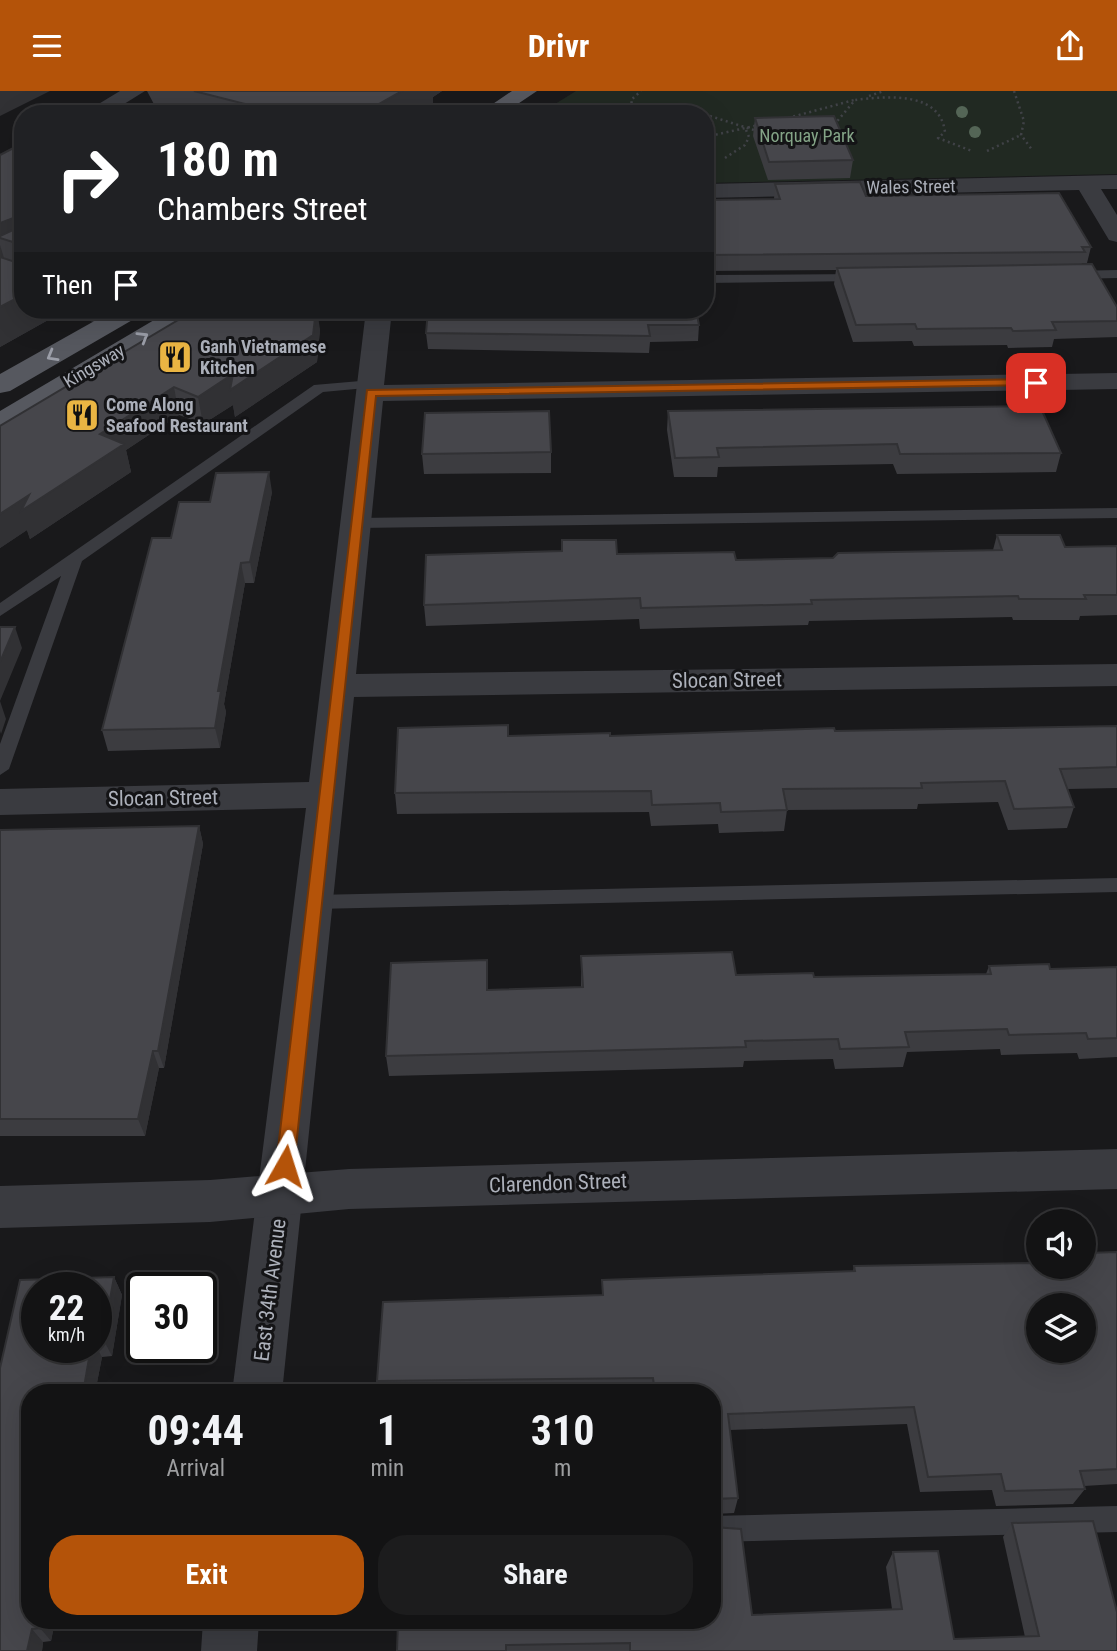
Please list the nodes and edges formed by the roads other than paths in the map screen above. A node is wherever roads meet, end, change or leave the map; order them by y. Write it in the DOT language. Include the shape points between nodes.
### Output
graph roads {
  1 [pos="135,91"];
  2 [pos="527,91"];
  3 [pos="109,105"];
  4 [pos="503,105"];
  5 [pos="1117,182"];
  6 [pos="1086,183"];
  7 [pos="714,191"];
  8 [pos="1117,235"];
  9 [pos="1117,274"];
  10 [pos="1052,275"];
  11 [pos="872,277"];
  12 [pos="714,279"];
  13 [pos="117,319"];
  14 [pos="174,319"];
  15 [pos="378,319"];
  16 [pos="1117,381"];
  17 [pos="0,385"];
  18 [pos="372,388"];
  19 [pos="0,423"];
  20 [pos="1117,513"];
  21 [pos="357,523"];
  22 [pos="75,559"];
  23 [pos="0,611"];
  24 [pos="1117,675"];
  25 [pos="338,686"];
  26 [pos="0,769"];
  27 [pos="326,795"];
  28 [pos="0,802"];
  29 [pos="1117,885"];
  30 [pos="314,902"];
  31 [pos="1117,1169"];
  32 [pos="282,1194"];
  33 [pos="0,1207"];
  34 [pos="258,1384"];
  35 [pos="1117,1519"];
  36 [pos="721,1529"];
  37 [pos="230,1629"];
  38 [pos="229,1651"];
  1 -- 3 [label="street"];
  2 -- 4 [label="main road"];
  5 -- 6 [label="street, Wales Street"];
  6 -- 7 [label="street, Wales Street"];
  6 -- 8 [label="street"];
  9 -- 10 [label="lane"];
  11 -- 12 [label="lane"];
  13 -- 17 [label="main road, Kingsway, one-way"];
  19 -- 14 [label="main road, Kingsway, one-way"];
  15 -- 18 [label="street, East 34th Avenue"];
  16 -- 18 [label="street"];
  18 -- 21 [label="street, East 34th Avenue"];
  18 -- 22 [label="lane" via="319,388"];
  20 -- 21 [label="lane"];
  21 -- 25 [label="street, East 34th Avenue"];
  22 -- 23 [label="lane"];
  22 -- 26 [label="lane"];
  24 -- 25 [label="street, Slocan Street"];
  25 -- 27 [label="street, East 34th Avenue"];
  27 -- 28 [label="street, Slocan Street"];
  27 -- 30 [label="street, East 34th Avenue"];
  29 -- 30 [label="lane"];
  30 -- 32 [label="street, East 34th Avenue"];
  31 -- 32 [label="street, Clarendon Street" via="363,1188"];
  32 -- 33 [label="street, Clarendon Street" via="210,1201"];
  32 -- 34 [label="street, East 34th Avenue"];
  35 -- 36 [label="lane"];
  37 -- 38 [label="street"];
}
